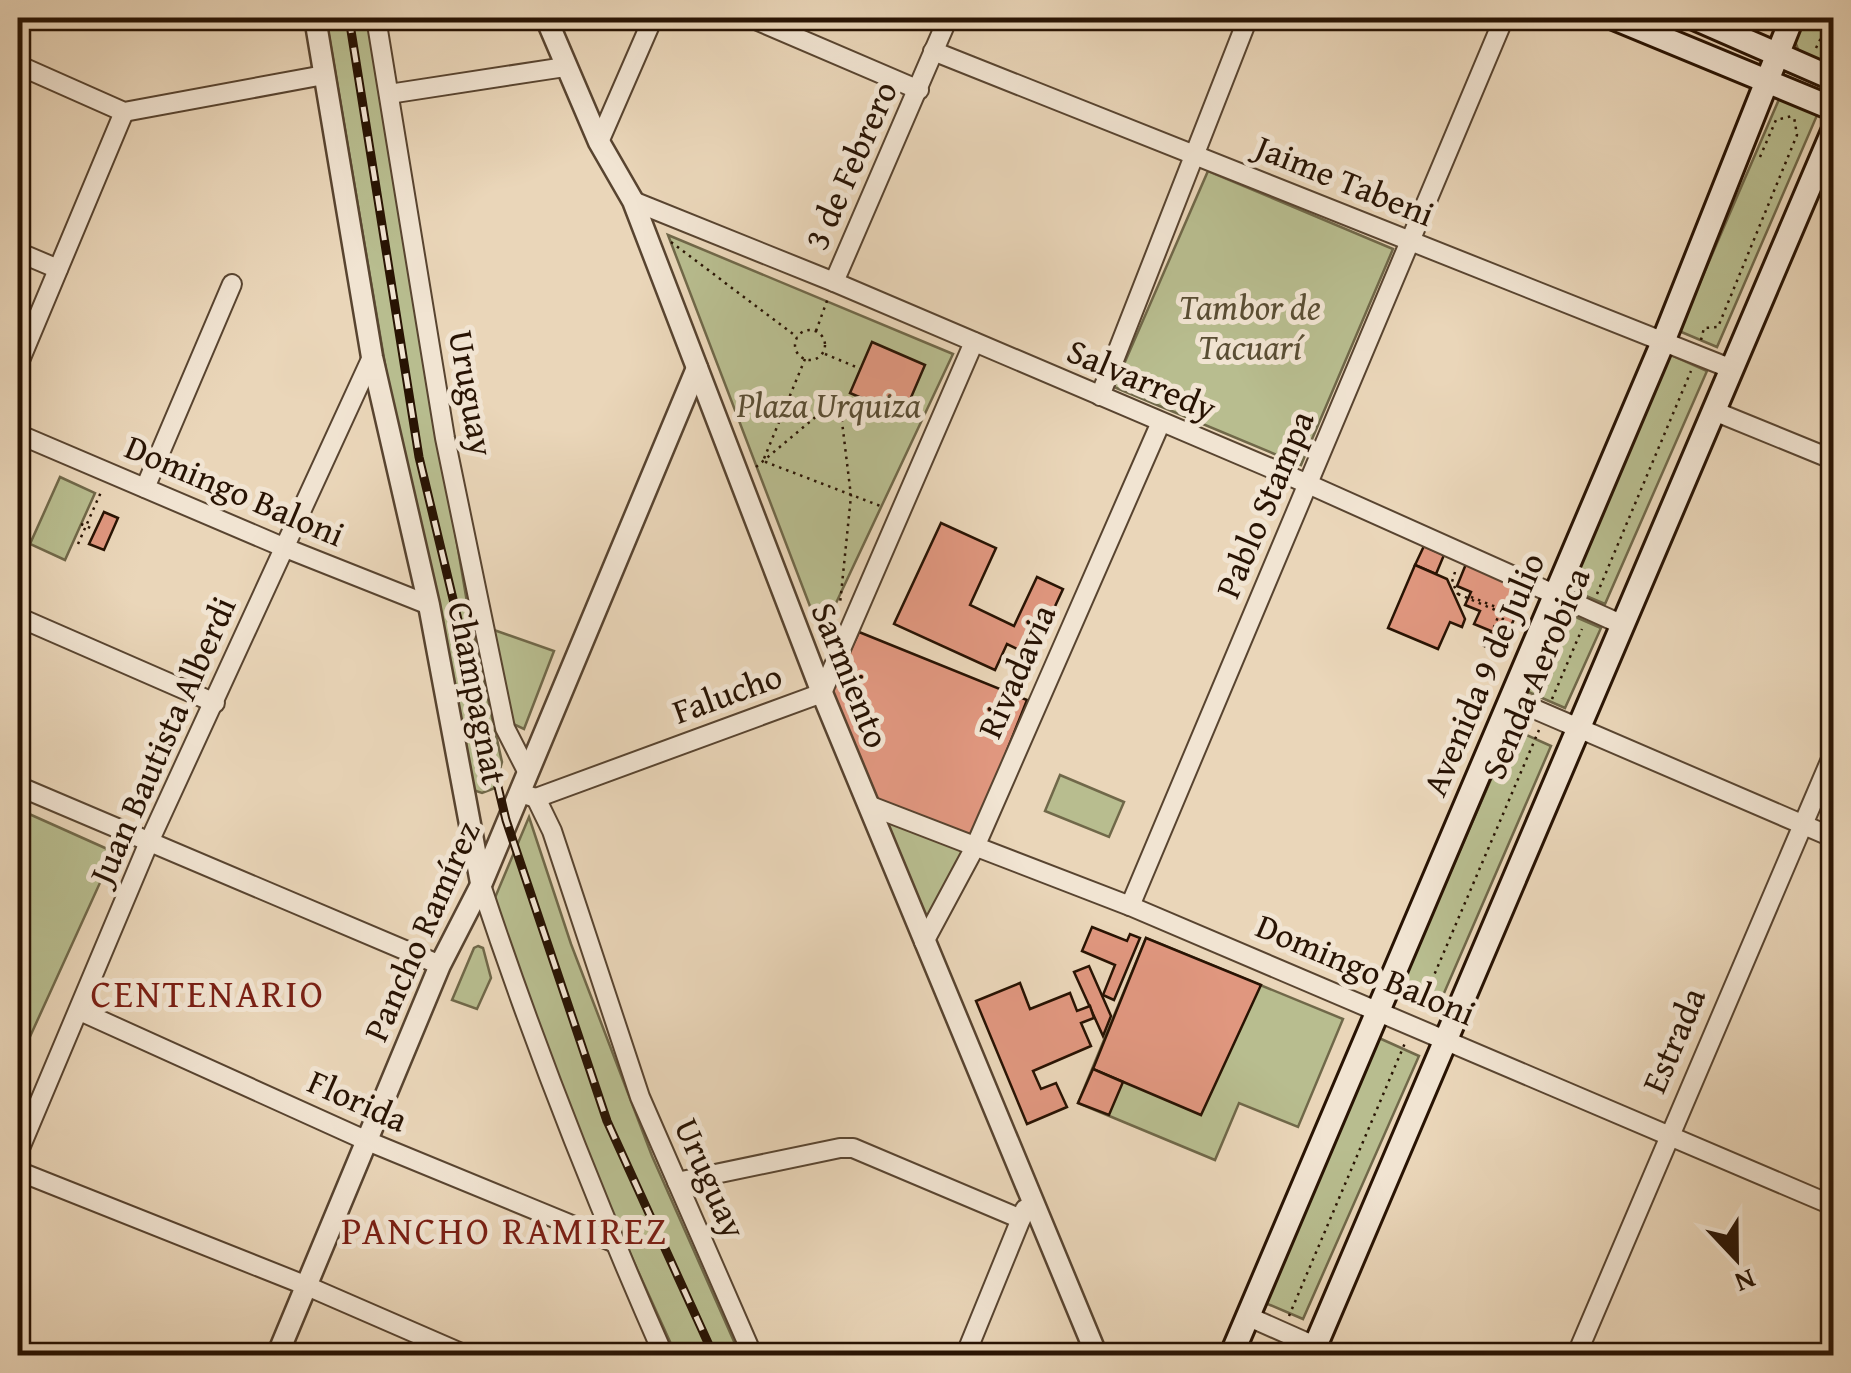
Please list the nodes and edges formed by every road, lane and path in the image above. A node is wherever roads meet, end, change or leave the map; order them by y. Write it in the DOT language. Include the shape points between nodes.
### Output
graph roads {
  1 [pos="315,18"];
  2 [pos="376,18"];
  3 [pos="546,18"];
  4 [pos="653,18"];
  5 [pos="751,18"];
  6 [pos="948,18"];
  7 [pos="1248,18"];
  8 [pos="1504,18"];
  9 [pos="1614,18"];
  10 [pos="1694,18"];
  11 [pos="1792,18"];
  12 [pos="1831,18"];
  13 [pos="933,51"];
  14 [pos="1777,52"];
  15 [pos="18,66"];
  16 [pos="1808,66"];
  17 [pos="565,67"];
  18 [pos="324,76"];
  19 [pos="1834,79"];
  20 [pos="1765,82"];
  21 [pos="919,90"];
  22 [pos="389,94"];
  23 [pos="1799,95"];
  24 [pos="1834,109"];
  25 [pos="124,112"];
  26 [pos="1834,129"];
  27 [pos="599,142"];
  28 [pos="1195,156"];
  29 [pos="633,201"];
  30 [pos="1410,241"];
  31 [pos="672,243"];
  32 [pos="18,252"];
  33 [pos="58,268"];
  34 [pos="834,282"];
  35 [pos="232,284"];
  36 [pos="816,331"];
  37 [pos="798,338"];
  38 [pos="974,342"];
  39 [pos="1664,342"];
  40 [pos="823,353"];
  41 [pos="1698,356"];
  42 [pos="372,357"];
  43 [pos="806,359"];
  44 [pos="18,365"];
  45 [pos="698,368"];
  46 [pos="861,369"];
  47 [pos="1732,369"];
  48 [pos="1100,396"];
  49 [pos="1714,411"];
  50 [pos="1160,422"];
  51 [pos="18,434"];
  52 [pos="1834,460"];
  53 [pos="763,461"];
  54 [pos="740,480"];
  55 [pos="1308,484"];
  56 [pos="145,488"];
  57 [pos="100,492"];
  58 [pos="851,496"];
  59 [pos="900,514"];
  60 [pos="84,525"];
  61 [pos="95,530"];
  62 [pos="78,544"];
  63 [pos="283,547"];
  64 [pos="1463,552"];
  65 [pos="1556,592"];
  66 [pos="1472,597"];
  67 [pos="429,605"];
  68 [pos="840,609"];
  69 [pos="1590,609"];
  70 [pos="18,617"];
  71 [pos="1623,625"];
  72 [pos="1494,641"];
  73 [pos="1502,648"];
  74 [pos="822,693"];
  75 [pos="1511,699"];
  76 [pos="215,702"];
  77 [pos="1546,714"];
  78 [pos="1579,728"];
  79 [pos="1834,752"];
  80 [pos="18,786"];
  81 [pos="528,788"];
  82 [pos="868,806"];
  83 [pos="1802,824"];
  84 [pos="1834,838"];
  85 [pos="149,842"];
  86 [pos="975,846"];
  87 [pos="481,885"];
  88 [pos="1130,906"];
  89 [pos="924,942"];
  90 [pos="440,966"];
  91 [pos="1379,1009"];
  92 [pos="80,1011"];
  93 [pos="1413,1024"];
  94 [pos="1446,1038"];
  95 [pos="1668,1134"];
  96 [pos="365,1140"];
  97 [pos="18,1153"];
  98 [pos="18,1172"];
  99 [pos="677,1182"];
  100 [pos="1030,1194"];
  101 [pos="1834,1206"];
  102 [pos="1021,1218"];
  103 [pos="613,1242"];
  104 [pos="308,1286"];
  105 [pos="1248,1316"];
  106 [pos="1282,1332"];
  107 [pos="1313,1351"];
  108 [pos="277,1356"];
  109 [pos="468,1356"];
  110 [pos="664,1356"];
  111 [pos="753,1356"];
  112 [pos="965,1356"];
  113 [pos="1097,1356"];
  114 [pos="1231,1356"];
  115 [pos="1272,1356"];
  116 [pos="1337,1356"];
  117 [pos="1576,1356"];
  1 -- 18 [label="street, Champagnat"];
  2 -- 22 [label="street, Uruguay"];
  3 -- 17 [label="street, Sarmiento"];
  4 -- 27 [label="street"];
  5 -- 21 [label="street"];
  6 -- 13 [label="street, 3 de Febrero"];
  7 -- 28 [label="street"];
  8 -- 30 [label="street, Pablo Stampa"];
  9 -- 20 [label="main road"];
  10 -- 14 [label="main road"];
  11 -- 14 [label="main road, Avenida 9 de Julio"];
  12 -- 16 [label="path"];
  13 -- 21 [label="street, 3 de Febrero"];
  13 -- 28 [label="street, Jaime Tabeni"];
  14 -- 16 [label="main road"];
  14 -- 20 [label="main road, Avenida 9 de Julio"];
  15 -- 25 [label="street"];
  16 -- 19 [label="main road"];
  17 -- 22 [label="street"];
  17 -- 27 [label="street, Sarmiento"];
  18 -- 25 [label="street"];
  18 -- 42 [label="street, Champagnat"];
  20 -- 23 [label="main road"];
  20 -- 39 [label="main road, Avenida 9 de Julio"];
  21 -- 34 [label="street, 3 de Febrero"];
  22 -- 81 [label="street, Uruguay" via="445,438 505,728"];
  23 -- 24 [label="main road"];
  23 -- 41 [label="path, Senda Aerobica" via="1796,136 1718,327 1704,328"];
  25 -- 33 [label="street"];
  26 -- 47 [label="main road"];
  27 -- 29 [label="street, Sarmiento"];
  28 -- 30 [label="street, Jaime Tabeni"];
  28 -- 48 [label="street"];
  29 -- 34 [label="street, Salvarredy"];
  29 -- 45 [label="street, Sarmiento"];
  30 -- 39 [label="street, Jaime Tabeni"];
  30 -- 55 [label="street, Pablo Stampa"];
  31 -- 37 [label="path"];
  32 -- 33 [label="street"];
  33 -- 44 [label="street"];
  34 -- 36 [label="path"];
  34 -- 38 [label="street, Salvarredy"];
  35 -- 56 [label="street"];
  36 -- 37 [label="path"];
  36 -- 40 [label="path"];
  37 -- 43 [label="path" via="798,354"];
  38 -- 48 [label="street, Salvarredy"];
  38 -- 59 [label="street, Falucho"];
  39 -- 41 [label="street, Jaime Tabeni"];
  39 -- 65 [label="main road, Avenida 9 de Julio"];
  40 -- 43 [label="path"];
  40 -- 46 [label="path"];
  41 -- 47 [label="street, Jaime Tabeni"];
  41 -- 69 [label="path, Senda Aerobica"];
  42 -- 63 [label="street, Juan Bautista Alberdi"];
  42 -- 67 [label="street, Champagnat"];
  43 -- 53 [label="path"];
  45 -- 54 [label="street, Sarmiento"];
  45 -- 81 [label="street, Pancho Ramírez"];
  47 -- 49 [label="main road"];
  48 -- 50 [label="street, Salvarredy"];
  49 -- 52 [label="street"];
  49 -- 71 [label="main road"];
  50 -- 55 [label="street, Salvarredy"];
  50 -- 86 [label="street, Rivadavia"];
  51 -- 56 [label="street, Domingo Baloni"];
  53 -- 54 [label="path"];
  53 -- 58 [label="path"];
  53 -- 58 [label="path" via="839,397"];
  54 -- 74 [label="street, Sarmiento"];
  55 -- 64 [label="street, Salvarredy"];
  55 -- 88 [label="street, Pablo Stampa"];
  56 -- 63 [label="street, Domingo Baloni"];
  57 -- 60 [label="path"];
  58 -- 59 [label="path"];
  58 -- 68 [label="path"];
  59 -- 74 [label="street, Falucho"];
  60 -- 61 [label="path"];
  60 -- 62 [label="path"];
  63 -- 67 [label="street, Domingo Baloni"];
  63 -- 76 [label="street, Juan Bautista Alberdi"];
  64 -- 65 [label="street, Salvarredy"];
  64 -- 73 [label="path" via="1452,582 1457,597 1500,612 1488,642"];
  65 -- 69 [label="street, Salvarredy"];
  65 -- 75 [label="main road, Avenida 9 de Julio"];
  66 -- 72 [label="path" via="1506,611"];
  67 -- 87 [label="street, Champagnat"];
  69 -- 71 [label="street, Salvarredy"];
  69 -- 77 [label="path, Senda Aerobica"];
  70 -- 76 [label="street"];
  71 -- 78 [label="main road"];
  74 -- 81 [label="street, Falucho"];
  74 -- 82 [label="street, Sarmiento"];
  75 -- 77 [label="street"];
  75 -- 91 [label="main road, Avenida 9 de Julio"];
  76 -- 85 [label="street, Juan Bautista Alberdi"];
  77 -- 78 [label="street"];
  77 -- 93 [label="path, Senda Aerobica"];
  78 -- 83 [label="street"];
  78 -- 94 [label="main road"];
  79 -- 83 [label="street, Estrada"];
  80 -- 85 [label="street"];
  81 -- 87 [label="street, Pancho Ramírez"];
  81 -- 99 [label="street, Uruguay" via="552,831 640,1097"];
  82 -- 86 [label="street, Domingo Baloni"];
  82 -- 89 [label="street, Sarmiento"];
  83 -- 84 [label="street"];
  83 -- 95 [label="street, Estrada"];
  85 -- 90 [label="street"];
  85 -- 92 [label="street, Juan Bautista Alberdi"];
  86 -- 88 [label="street, Domingo Baloni"];
  86 -- 89 [label="street, Rivadavia"];
  87 -- 90 [label="street, Pancho Ramírez"];
  87 -- 103 [label="street, Champagnat"];
  88 -- 91 [label="street, Domingo Baloni"];
  89 -- 100 [label="street, Sarmiento"];
  90 -- 96 [label="street, Pancho Ramírez"];
  91 -- 93 [label="street, Domingo Baloni"];
  91 -- 105 [label="main road, Avenida 9 de Julio"];
  92 -- 96 [label="street, Florida"];
  92 -- 97 [label="street, Juan Bautista Alberdi"];
  93 -- 94 [label="street, Domingo Baloni"];
  93 -- 106 [label="path, Senda Aerobica"];
  94 -- 95 [label="street, Domingo Baloni"];
  94 -- 107 [label="main road"];
  95 -- 101 [label="street, Domingo Baloni"];
  95 -- 117 [label="street, Estrada"];
  96 -- 103 [label="street, Florida"];
  96 -- 104 [label="street, Pancho Ramírez"];
  98 -- 104 [label="street"];
  99 -- 102 [label="street" via="853,1148"];
  99 -- 111 [label="street, Uruguay"];
  100 -- 102 [label="street"];
  100 -- 113 [label="street, Sarmiento"];
  102 -- 112 [label="street"];
  103 -- 110 [label="street, Champagnat"];
  104 -- 108 [label="street, Pancho Ramírez"];
  104 -- 109 [label="street"];
  105 -- 106 [label="street"];
  105 -- 114 [label="main road, Avenida 9 de Julio"];
  106 -- 107 [label="street"];
  106 -- 115 [label="path, Senda Aerobica"];
  107 -- 116 [label="street"];
}
